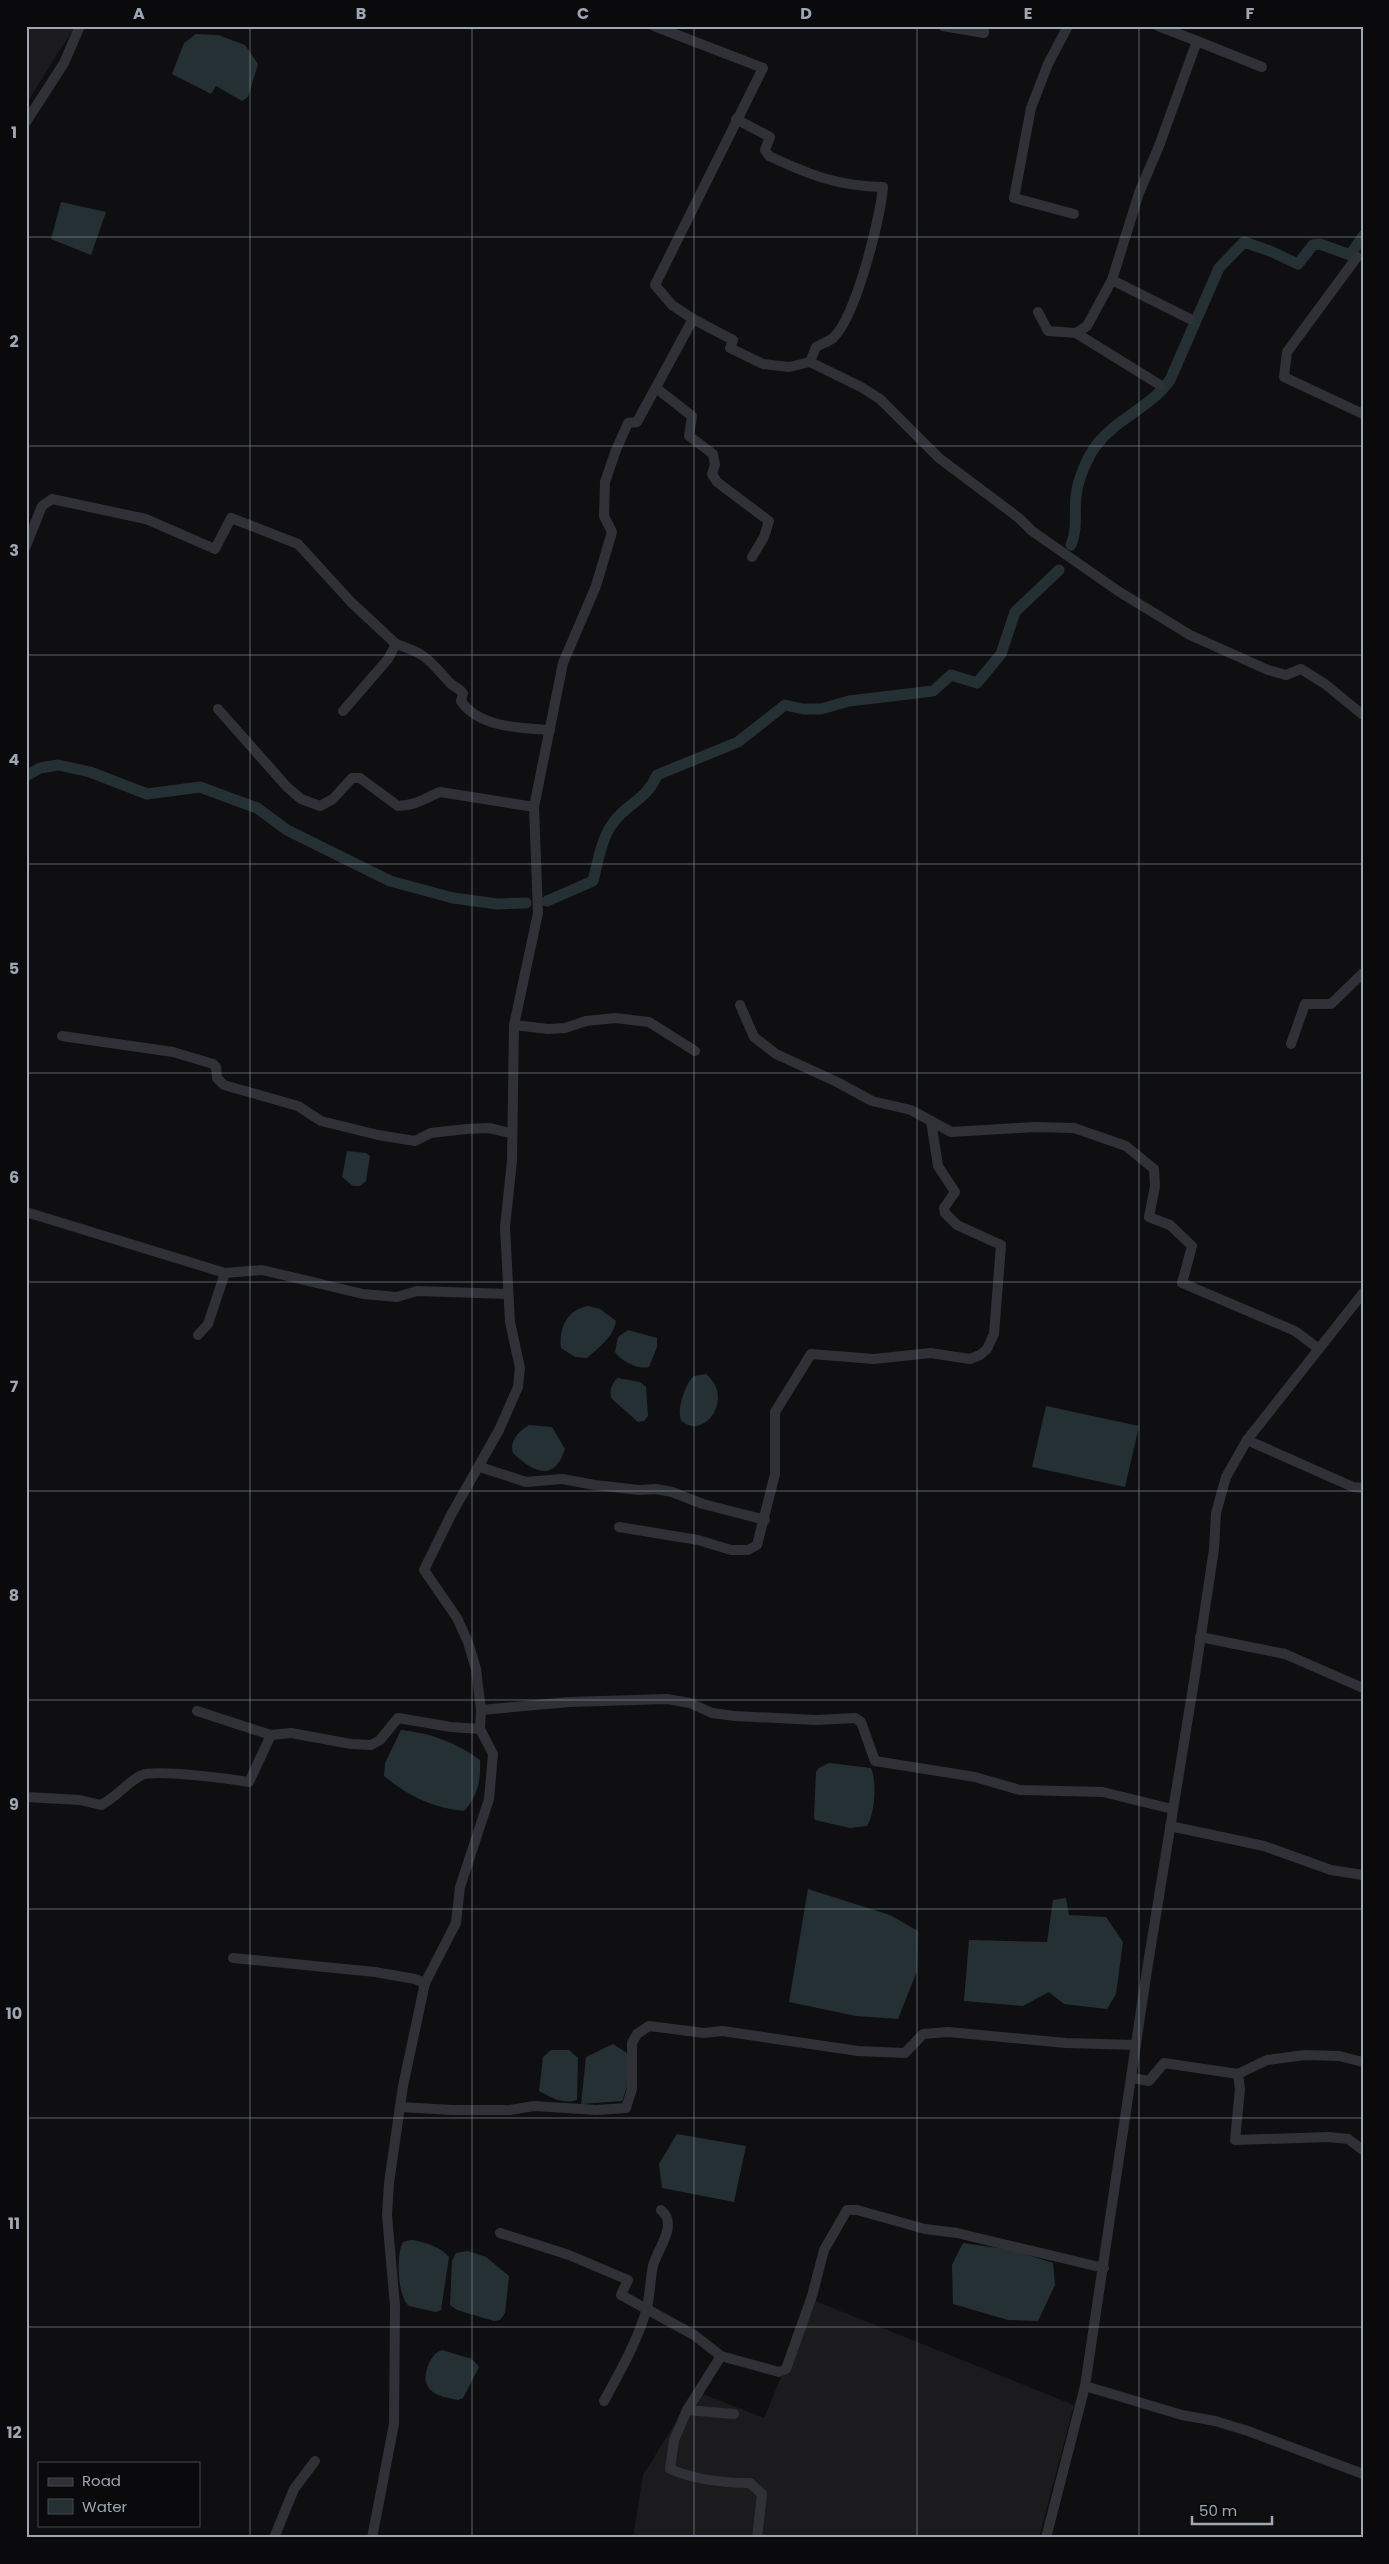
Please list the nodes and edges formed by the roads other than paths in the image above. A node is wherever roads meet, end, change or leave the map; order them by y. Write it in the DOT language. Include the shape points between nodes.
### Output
graph roads {
  1 [pos="80,26"];
  2 [pos="654,26"];
  3 [pos="943,26"];
  4 [pos="984,26"];
  5 [pos="1068,26"];
  6 [pos="1158,26"];
  7 [pos="1197,41"];
  8 [pos="1262,67"];
  9 [pos="736,119"];
  10 [pos="26,122"];
  11 [pos="1074,214"];
  12 [pos="1357,257"];
  13 [pos="1112,280"];
  14 [pos="1038,312"];
  15 [pos="693,319"];
  16 [pos="1190,319"];
  17 [pos="1076,333"];
  18 [pos="810,362"];
  19 [pos="1160,385"];
  20 [pos="656,388"];
  21 [pos="1363,414"];
  22 [pos="26,546"];
  23 [pos="752,557"];
  24 [pos="396,644"];
  25 [pos="218,709"];
  26 [pos="343,711"];
  27 [pos="1363,715"];
  28 [pos="550,730"];
  29 [pos="534,807"];
  30 [pos="1363,973"];
  31 [pos="740,1005"];
  32 [pos="514,1025"];
  33 [pos="62,1036"];
  34 [pos="1291,1044"];
  35 [pos="694,1051"];
  36 [pos="931,1121"];
  37 [pos="511,1133"];
  38 [pos="26,1212"];
  39 [pos="225,1273"];
  40 [pos="1363,1293"];
  41 [pos="508,1294"];
  42 [pos="198,1335"];
  43 [pos="1319,1349"];
  44 [pos="1247,1440"];
  45 [pos="480,1467"];
  46 [pos="1363,1488"];
  47 [pos="765,1520"];
  48 [pos="618,1527"];
  49 [pos="1200,1637"];
  50 [pos="1363,1688"];
  51 [pos="481,1710"];
  52 [pos="197,1711"];
  53 [pos="480,1728"];
  54 [pos="271,1735"];
  55 [pos="26,1797"];
  56 [pos="1172,1809"];
  57 [pos="1170,1826"];
  58 [pos="1363,1875"];
  59 [pos="233,1958"];
  60 [pos="425,1983"];
  61 [pos="1136,2045"];
  62 [pos="1363,2062"];
  63 [pos="1238,2074"];
  64 [pos="1133,2078"];
  65 [pos="401,2107"];
  66 [pos="1363,2150"];
  67 [pos="661,2210"];
  68 [pos="500,2233"];
  69 [pos="1104,2268"];
  70 [pos="646,2309"];
  71 [pos="720,2356"];
  72 [pos="1085,2386"];
  73 [pos="604,2401"];
  74 [pos="687,2410"];
  75 [pos="734,2414"];
  76 [pos="315,2461"];
  77 [pos="1363,2474"];
  78 [pos="274,2538"];
  79 [pos="372,2538"];
  80 [pos="757,2538"];
  81 [pos="1046,2538"];
  1 -- 10 [label="street" via="64,63"];
  2 -- 9 [label="street" via="763,68"];
  3 -- 4 [label="street" via="984,33"];
  5 -- 11 [label="street" via="1048,64 1031,108 1014,198"];
  6 -- 7 [label="street"];
  7 -- 8 [label="street"];
  7 -- 13 [label="street" via="1140,193"];
  9 -- 15 [label="street" via="655,285 672,305"];
  9 -- 18 [label="street" via="770,137 765,150 769,156 814,177 856,186 883,187 872,243 848,316 832,338 816,347"];
  12 -- 21 [label="street" via="1287,352 1284,377"];
  13 -- 16 [label="street"];
  13 -- 17 [label="street" via="1087,326"];
  14 -- 17 [label="street" via="1048,331"];
  15 -- 18 [label="street" via="733,340 730,348 763,364 790,367"];
  15 -- 20 [label="street"];
  17 -- 19 [label="street"];
  18 -- 27 [label="street" via="880,399 940,458 1020,518 1032,531 1118,591 1190,635 1268,670 1286,675 1301,669"];
  20 -- 23 [label="street" via="692,416 690,436 714,454 712,474 717,482 769,521"];
  20 -- 28 [label="street" via="637,422 628,423 613,458 606,482 604,516 612,532 596,586 564,663"];
  22 -- 24 [label="street" via="42,506 52,499 146,519 215,549 231,518 298,544 351,602"];
  24 -- 26 [label="street" via="388,659"];
  24 -- 28 [label="street" via="419,651 433,662 452,686 463,693 461,702 466,708 497,724"];
  25 -- 29 [label="street" via="287,788 301,799 320,806 333,799 352,778 360,778 398,806 415,805 440,792"];
  28 -- 29 [label="street"];
  29 -- 32 [label="street" via="538,913"];
  30 -- 34 [label="street" via="1331,1004 1305,1004"];
  31 -- 36 [label="street" via="754,1037 776,1054 872,1102 911,1110"];
  32 -- 35 [label="street" via="548,1029 565,1028 586,1020 615,1018 649,1022"];
  32 -- 37 [label="street"];
  33 -- 37 [label="street" via="173,1052 212,1064 216,1067 217,1078 224,1084 298,1106 321,1121 378,1135 415,1141 431,1133 488,1128"];
  36 -- 43 [label="street" via="951,1132 1074,1128 1126,1146 1154,1169 1155,1186 1149,1217 1170,1225 1192,1246 1182,1283 1295,1331"];
  36 -- 47 [label="street" via="938,1166 955,1192 944,1208 945,1213 957,1225 1001,1245 991,1342 980,1356 970,1360 930,1353 874,1359 811,1354 775,1412 775,1474"];
  37 -- 41 [label="street" via="512,1161 505,1227"];
  38 -- 39 [label="street"];
  39 -- 41 [label="street" via="262,1270 363,1294 398,1297 417,1291"];
  39 -- 42 [label="street" via="212,1315"];
  40 -- 43 [label="street"];
  41 -- 45 [label="street" via="510,1322 520,1368 518,1387"];
  43 -- 44 [label="street"];
  44 -- 46 [label="street" via="1353,1487"];
  44 -- 49 [label="street" via="1226,1477 1216,1513 1214,1549"];
  45 -- 47 [label="street" via="526,1482 562,1478 595,1485 656,1489"];
  45 -- 51 [label="street" via="451,1515 424,1570 457,1618 468,1642 476,1669"];
  47 -- 48 [label="street" via="757,1545 748,1550 732,1550 660,1532"];
  49 -- 50 [label="street" via="1285,1654"];
  49 -- 56 [label="street"];
  51 -- 53 [label="street"];
  51 -- 56 [label="street" via="569,1702 667,1699 690,1703 712,1713 735,1716 816,1720 855,1718 861,1722 875,1761 975,1777 1020,1790 1103,1792"];
  52 -- 54 [label="street"];
  53 -- 54 [label="street" via="451,1728 398,1718 372,1745 291,1733"];
  53 -- 60 [label="street" via="493,1754 489,1799 460,1886 456,1923"];
  54 -- 55 [label="street" via="250,1782 214,1776 144,1774 101,1805 80,1800"];
  56 -- 57 [label="street"];
  57 -- 58 [label="street" via="1264,1846 1331,1870"];
  57 -- 61 [label="street"];
  59 -- 60 [label="street" via="375,1972"];
  60 -- 65 [label="street"];
  61 -- 64 [label="street"];
  61 -- 65 [label="street" via="1056,2042 948,2032 923,2034 905,2053 858,2051 722,2031 704,2033 649,2026 637,2034 632,2043 632,2089 626,2108 589,2110 534,2106 510,2110 452,2110"];
  62 -- 63 [label="street" via="1339,2056 1305,2055 1267,2060"];
  63 -- 64 [label="street" via="1164,2063 1149,2081"];
  63 -- 66 [label="street" via="1240,2088 1235,2140 1329,2137 1348,2139"];
  64 -- 69 [label="street"];
  65 -- 79 [label="street" via="388,2184 387,2215 396,2306 394,2424"];
  67 -- 70 [label="street" via="668,2225 653,2264"];
  68 -- 70 [label="street" via="569,2255 628,2280 621,2296"];
  69 -- 71 [label="street" via="847,2210 824,2250 812,2296 786,2369 779,2372 766,2370"];
  69 -- 72 [label="street"];
  70 -- 71 [label="street" via="694,2335"];
  70 -- 73 [label="street" via="623,2366"];
  71 -- 74 [label="street"];
  72 -- 77 [label="street" via="1173,2413 1248,2431"];
  72 -- 81 [label="street"];
  74 -- 75 [label="street"];
  74 -- 80 [label="street" via="674,2440 670,2469 721,2483 750,2483 762,2494"];
  76 -- 78 [label="street" via="294,2489"];
}
